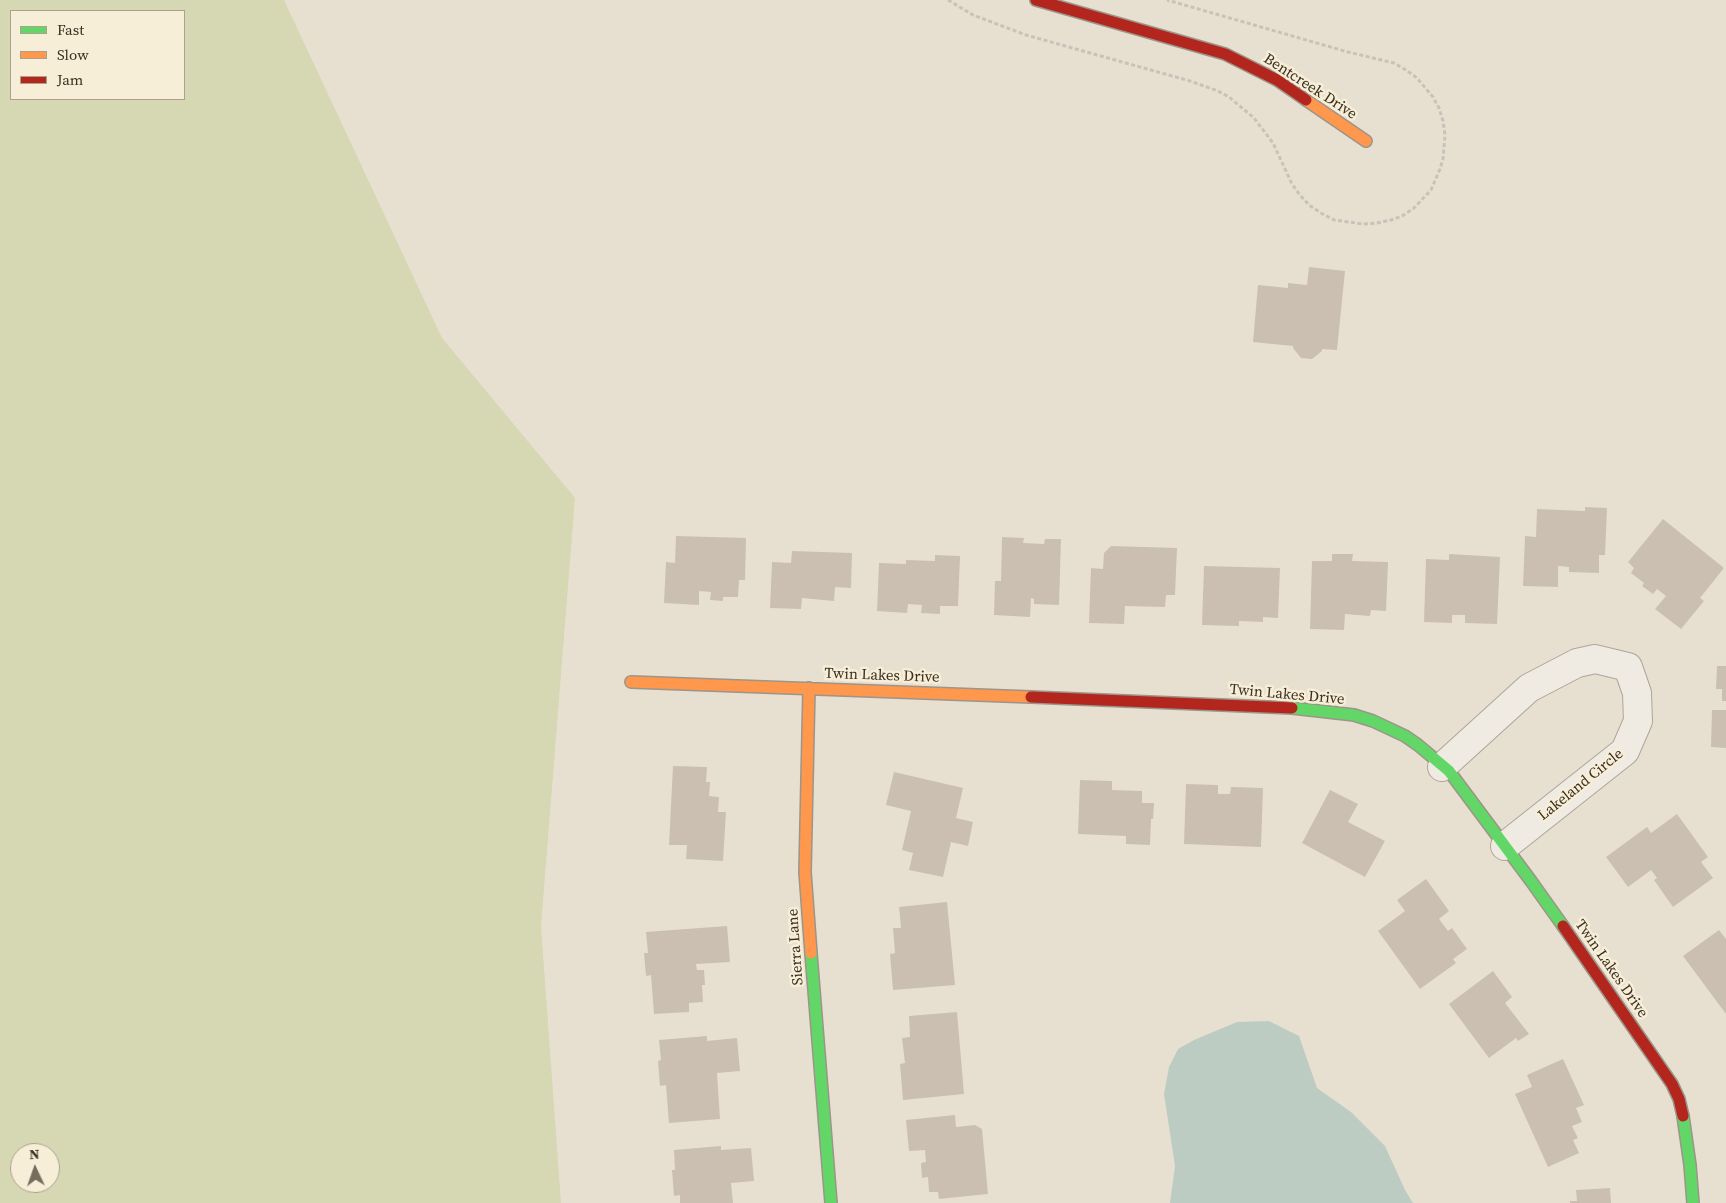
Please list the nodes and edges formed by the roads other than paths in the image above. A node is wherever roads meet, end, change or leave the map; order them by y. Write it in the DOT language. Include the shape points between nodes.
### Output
graph roads {
  1 [pos="1036,0"];
  2 [pos="1366,141"];
  3 [pos="631,682"];
  4 [pos="809,688"];
  5 [pos="1442,767"];
  6 [pos="1505,846"];
  7 [pos="831,1203"];
  8 [pos="1693,1203"];
  1 -- 2 [label="street, Bentcreek Drive" via="1225,54 1277,80"];
  3 -- 4 [label="street, Twin Lakes Drive"];
  4 -- 5 [label="street, Twin Lakes Drive" via="1286,707 1332,712 1373,721 1405,736"];
  4 -- 7 [label="street, Sierra Lane" via="805,872"];
  5 -- 6 [label="street, Twin Lakes Drive" via="1449,771"];
  5 -- 6 [label="street, Lakeland Circle" via="1529,688 1577,663 1595,659 1628,667 1637,693 1638,721 1625,751"];
  6 -- 8 [label="street, Twin Lakes Drive" via="1672,1084 1683,1118"];
}
